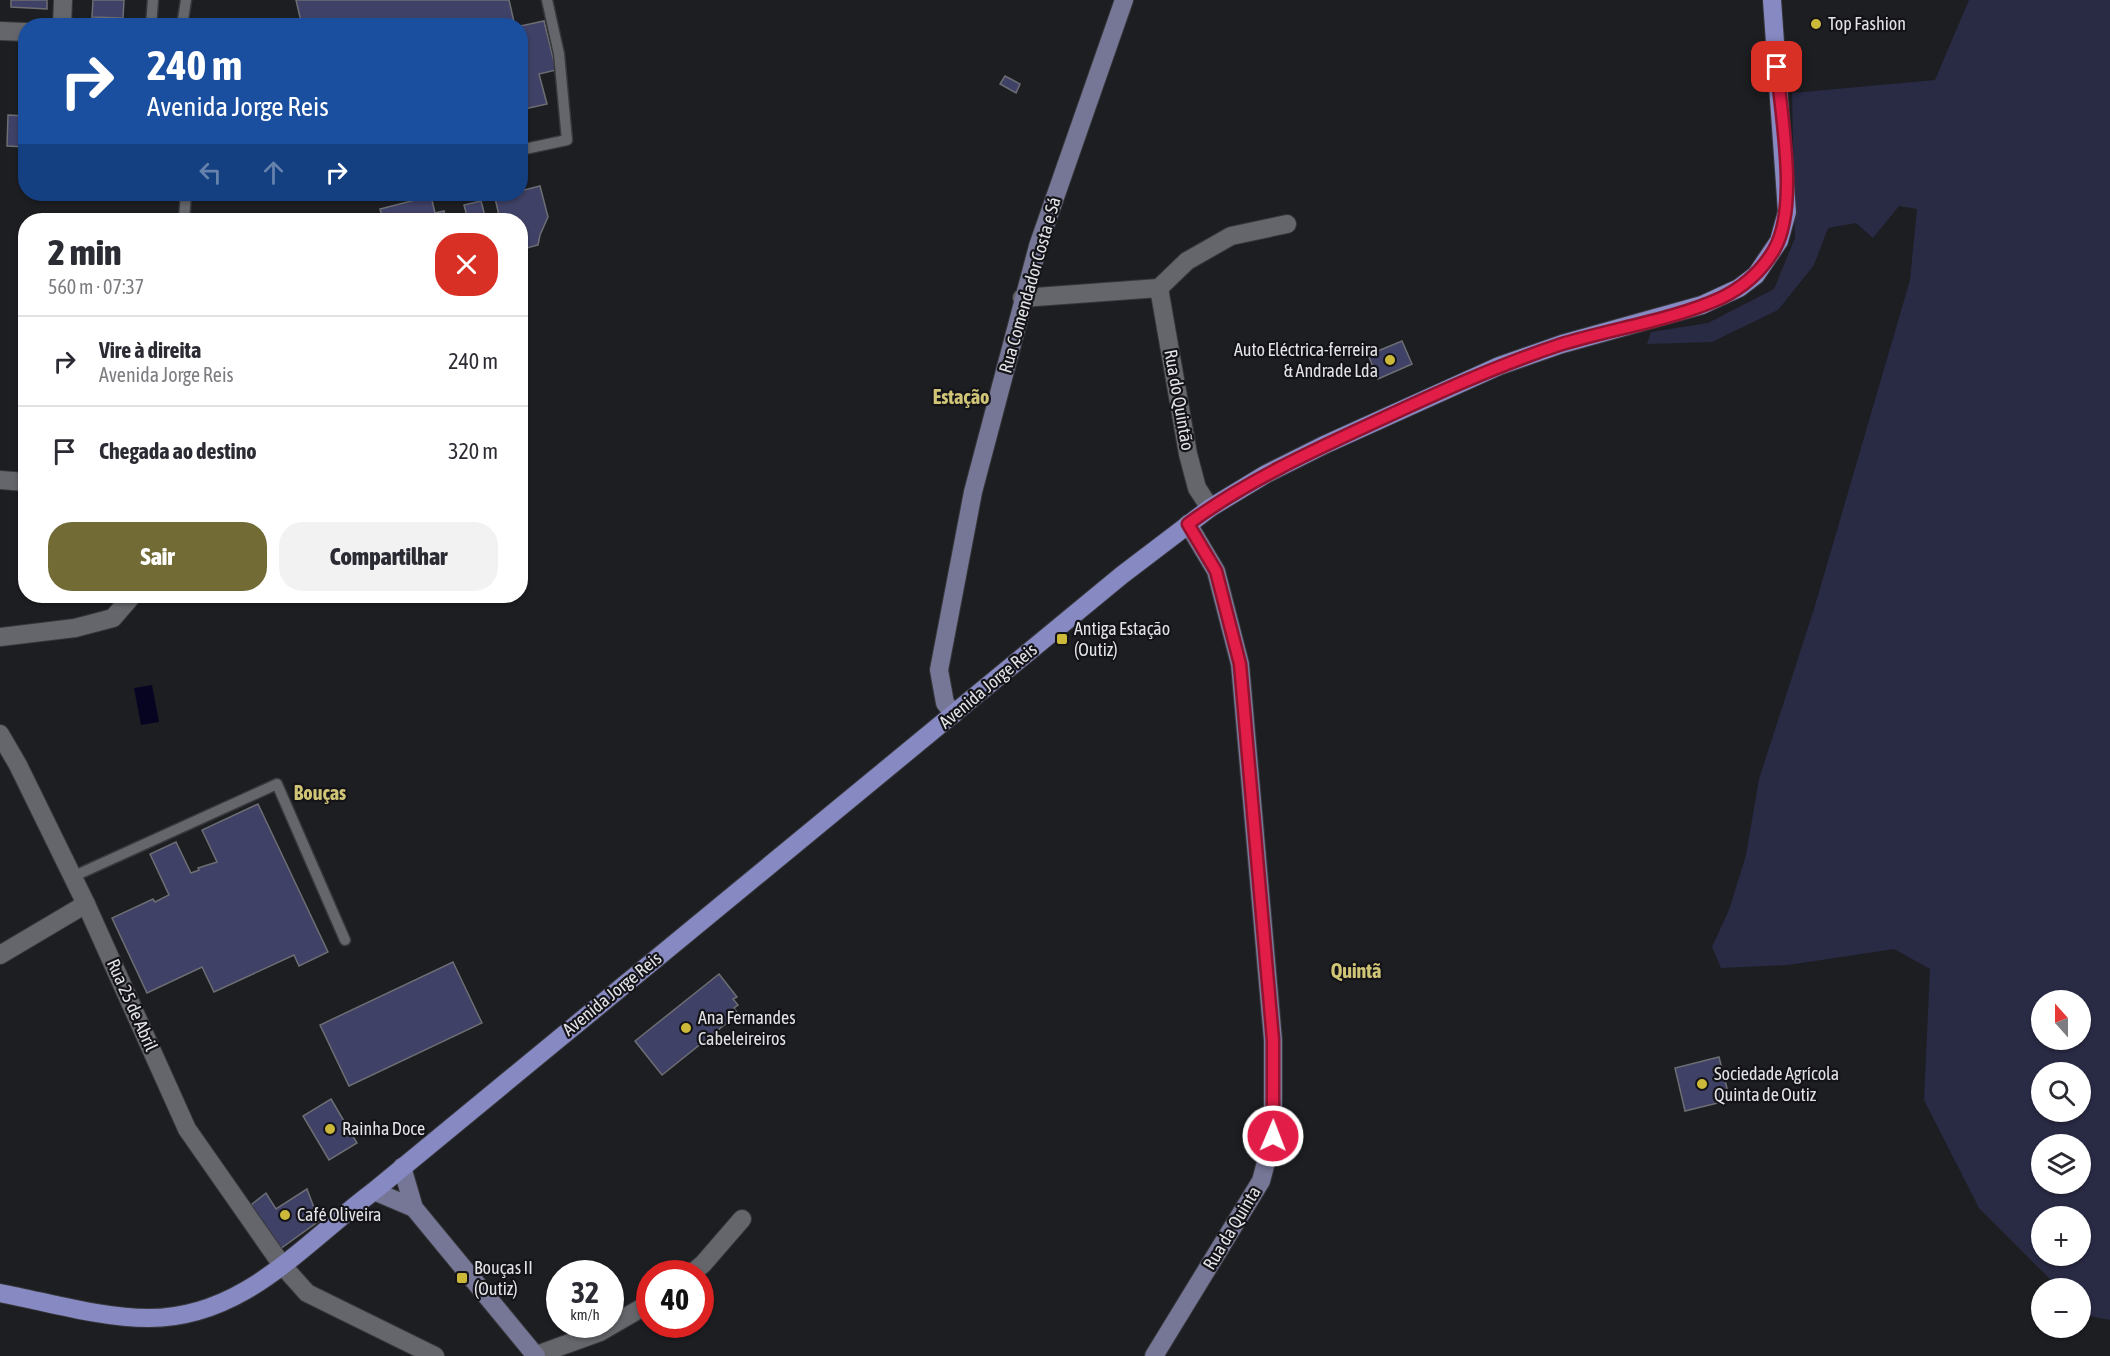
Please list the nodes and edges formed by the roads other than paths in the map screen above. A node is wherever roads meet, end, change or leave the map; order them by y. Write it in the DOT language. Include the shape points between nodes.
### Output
graph roads {
  1 [pos="63,0"];
  2 [pos="153,0"];
  3 [pos="186,0"];
  4 [pos="547,0"];
  5 [pos="1124,0"];
  6 [pos="1772,0"];
  7 [pos="62,18"];
  8 [pos="152,18"];
  9 [pos="183,18"];
  10 [pos="0,31"];
  11 [pos="18,32"];
  12 [pos="528,148"];
  13 [pos="1287,224"];
  14 [pos="1159,288"];
  15 [pos="1022,298"];
  16 [pos="0,480"];
  17 [pos="18,481"];
  18 [pos="1209,508"];
  19 [pos="1188,524"];
  20 [pos="126,603"];
  21 [pos="0,637"];
  22 [pos="954,714"];
  23 [pos="0,734"];
  24 [pos="72,877"];
  25 [pos="86,904"];
  26 [pos="345,940"];
  27 [pos="0,955"];
  28 [pos="402,1167"];
  29 [pos="374,1191"];
  30 [pos="414,1208"];
  31 [pos="742,1219"];
  32 [pos="707,1260"];
  33 [pos="282,1265"];
  34 [pos="0,1293"];
  35 [pos="636,1311"];
  36 [pos="435,1356"];
  37 [pos="535,1356"];
  38 [pos="1154,1356"];
  1 -- 7 [label="street"];
  2 -- 8 [label="lane"];
  3 -- 9 [label="lane"];
  4 -- 12 [label="lane" via="559,54 567,140"];
  5 -- 15 [label="main road, Rua Comendador Costa e Sá"];
  6 -- 18 [label="main road, Avenida Jorge Reis" via="1787,212 1779,241 1756,275 1739,288 1702,305 1562,344 1474,376 1296,459"];
  10 -- 11 [label="street"];
  13 -- 14 [label="street" via="1231,236 1187,261"];
  14 -- 15 [label="street"];
  14 -- 18 [label="street, Rua do Quintão" via="1188,454 1197,488"];
  15 -- 22 [label="main road, Rua Comendador Costa e Sá" via="974,492 939,670 945,703"];
  16 -- 17 [label="street"];
  18 -- 19 [label="main road, Avenida Jorge Reis"];
  19 -- 22 [label="main road, Avenida Jorge Reis"];
  19 -- 38 [label="main road, Rua da Quinta" via="1216,571 1240,664 1273,1040 1273,1136 1261,1181"];
  20 -- 21 [label="street" via="113,618 75,628"];
  22 -- 28 [label="main road, Avenida Jorge Reis"];
  23 -- 24 [label="street, Rua 25 de Abril"];
  24 -- 25 [label="street, Rua 25 de Abril"];
  24 -- 26 [label="lane" via="277,784"];
  25 -- 27 [label="street"];
  25 -- 33 [label="street, Rua 25 de Abril" via="188,1129"];
  28 -- 29 [label="main road, Avenida Jorge Reis"];
  28 -- 30 [label="main road"];
  29 -- 30 [label="main road"];
  29 -- 33 [label="main road, Avenida Jorge Reis"];
  30 -- 37 [label="main road"];
  31 -- 32 [label="street"];
  33 -- 34 [label="main road, Avenida Jorge Reis" via="223,1304 174,1316 134,1317"];
  33 -- 36 [label="street, Rua 25 de Abril" via="308,1293"];
  35 -- 37 [label="street" via="600,1332"];
}
